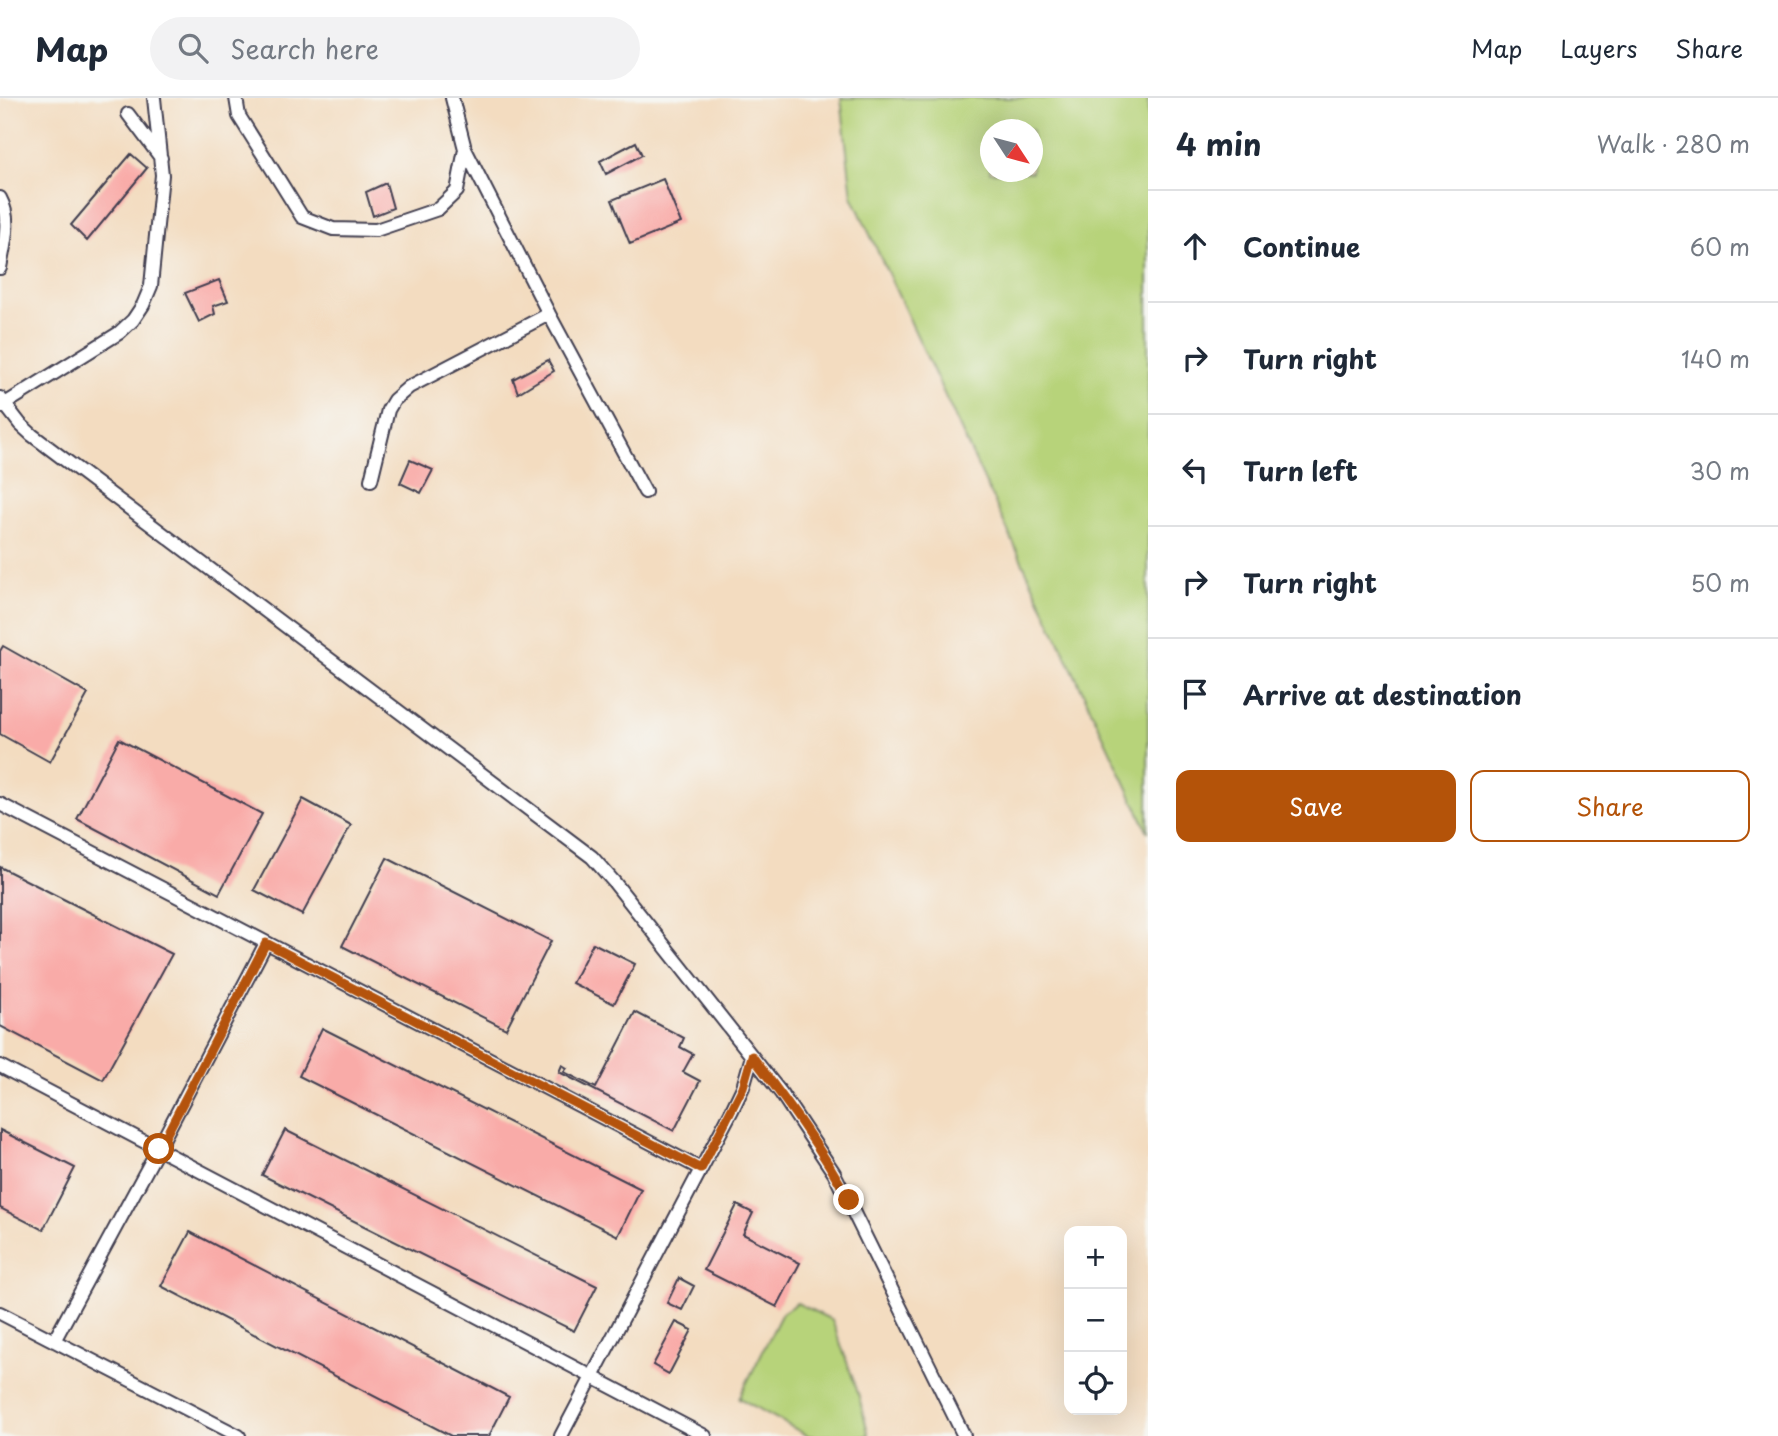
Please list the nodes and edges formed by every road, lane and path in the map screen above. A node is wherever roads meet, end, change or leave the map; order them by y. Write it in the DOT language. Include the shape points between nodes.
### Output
graph roads {
  1 [pos="236,98"];
  2 [pos="452,98"];
  3 [pos="155,99"];
  4 [pos="128,114"];
  5 [pos="465,149"];
  6 [pos="161,158"];
  7 [pos="0,198"];
  8 [pos="0,268"];
  9 [pos="549,314"];
  10 [pos="1,403"];
  11 [pos="371,480"];
  12 [pos="645,492"];
  13 [pos="0,804"];
  14 [pos="266,943"];
  15 [pos="752,1056"];
  16 [pos="0,1066"];
  17 [pos="159,1149"];
  18 [pos="701,1169"];
  19 [pos="0,1312"];
  20 [pos="54,1341"];
  21 [pos="592,1375"];
  22 [pos="239,1436"];
  23 [pos="561,1436"];
  24 [pos="705,1436"];
  25 [pos="964,1436"];
  1 -- 5 [label="lane" via="239,116 302,217 333,229 376,230 438,209 457,191"];
  2 -- 5 [label="lane"];
  3 -- 6 [label="lane"];
  4 -- 6 [label="lane"];
  5 -- 9 [label="lane"];
  6 -- 10 [label="lane" via="151,286 143,305 119,333"];
  7 -- 8 [label="lane" via="7,230"];
  9 -- 11 [label="lane" via="409,387 394,400"];
  9 -- 12 [label="lane"];
  10 -- 15 [label="lane" via="32,435 592,857"];
  13 -- 14 [label="lane"];
  14 -- 17 [label="lane"];
  14 -- 18 [label="lane"];
  15 -- 18 [label="lane" via="743,1087"];
  15 -- 25 [label="lane" via="834,1173"];
  16 -- 17 [label="lane"];
  17 -- 20 [label="lane"];
  17 -- 21 [label="lane"];
  18 -- 21 [label="lane"];
  19 -- 20 [label="lane"];
  20 -- 22 [label="lane"];
  21 -- 23 [label="lane"];
  21 -- 24 [label="lane"];
}
